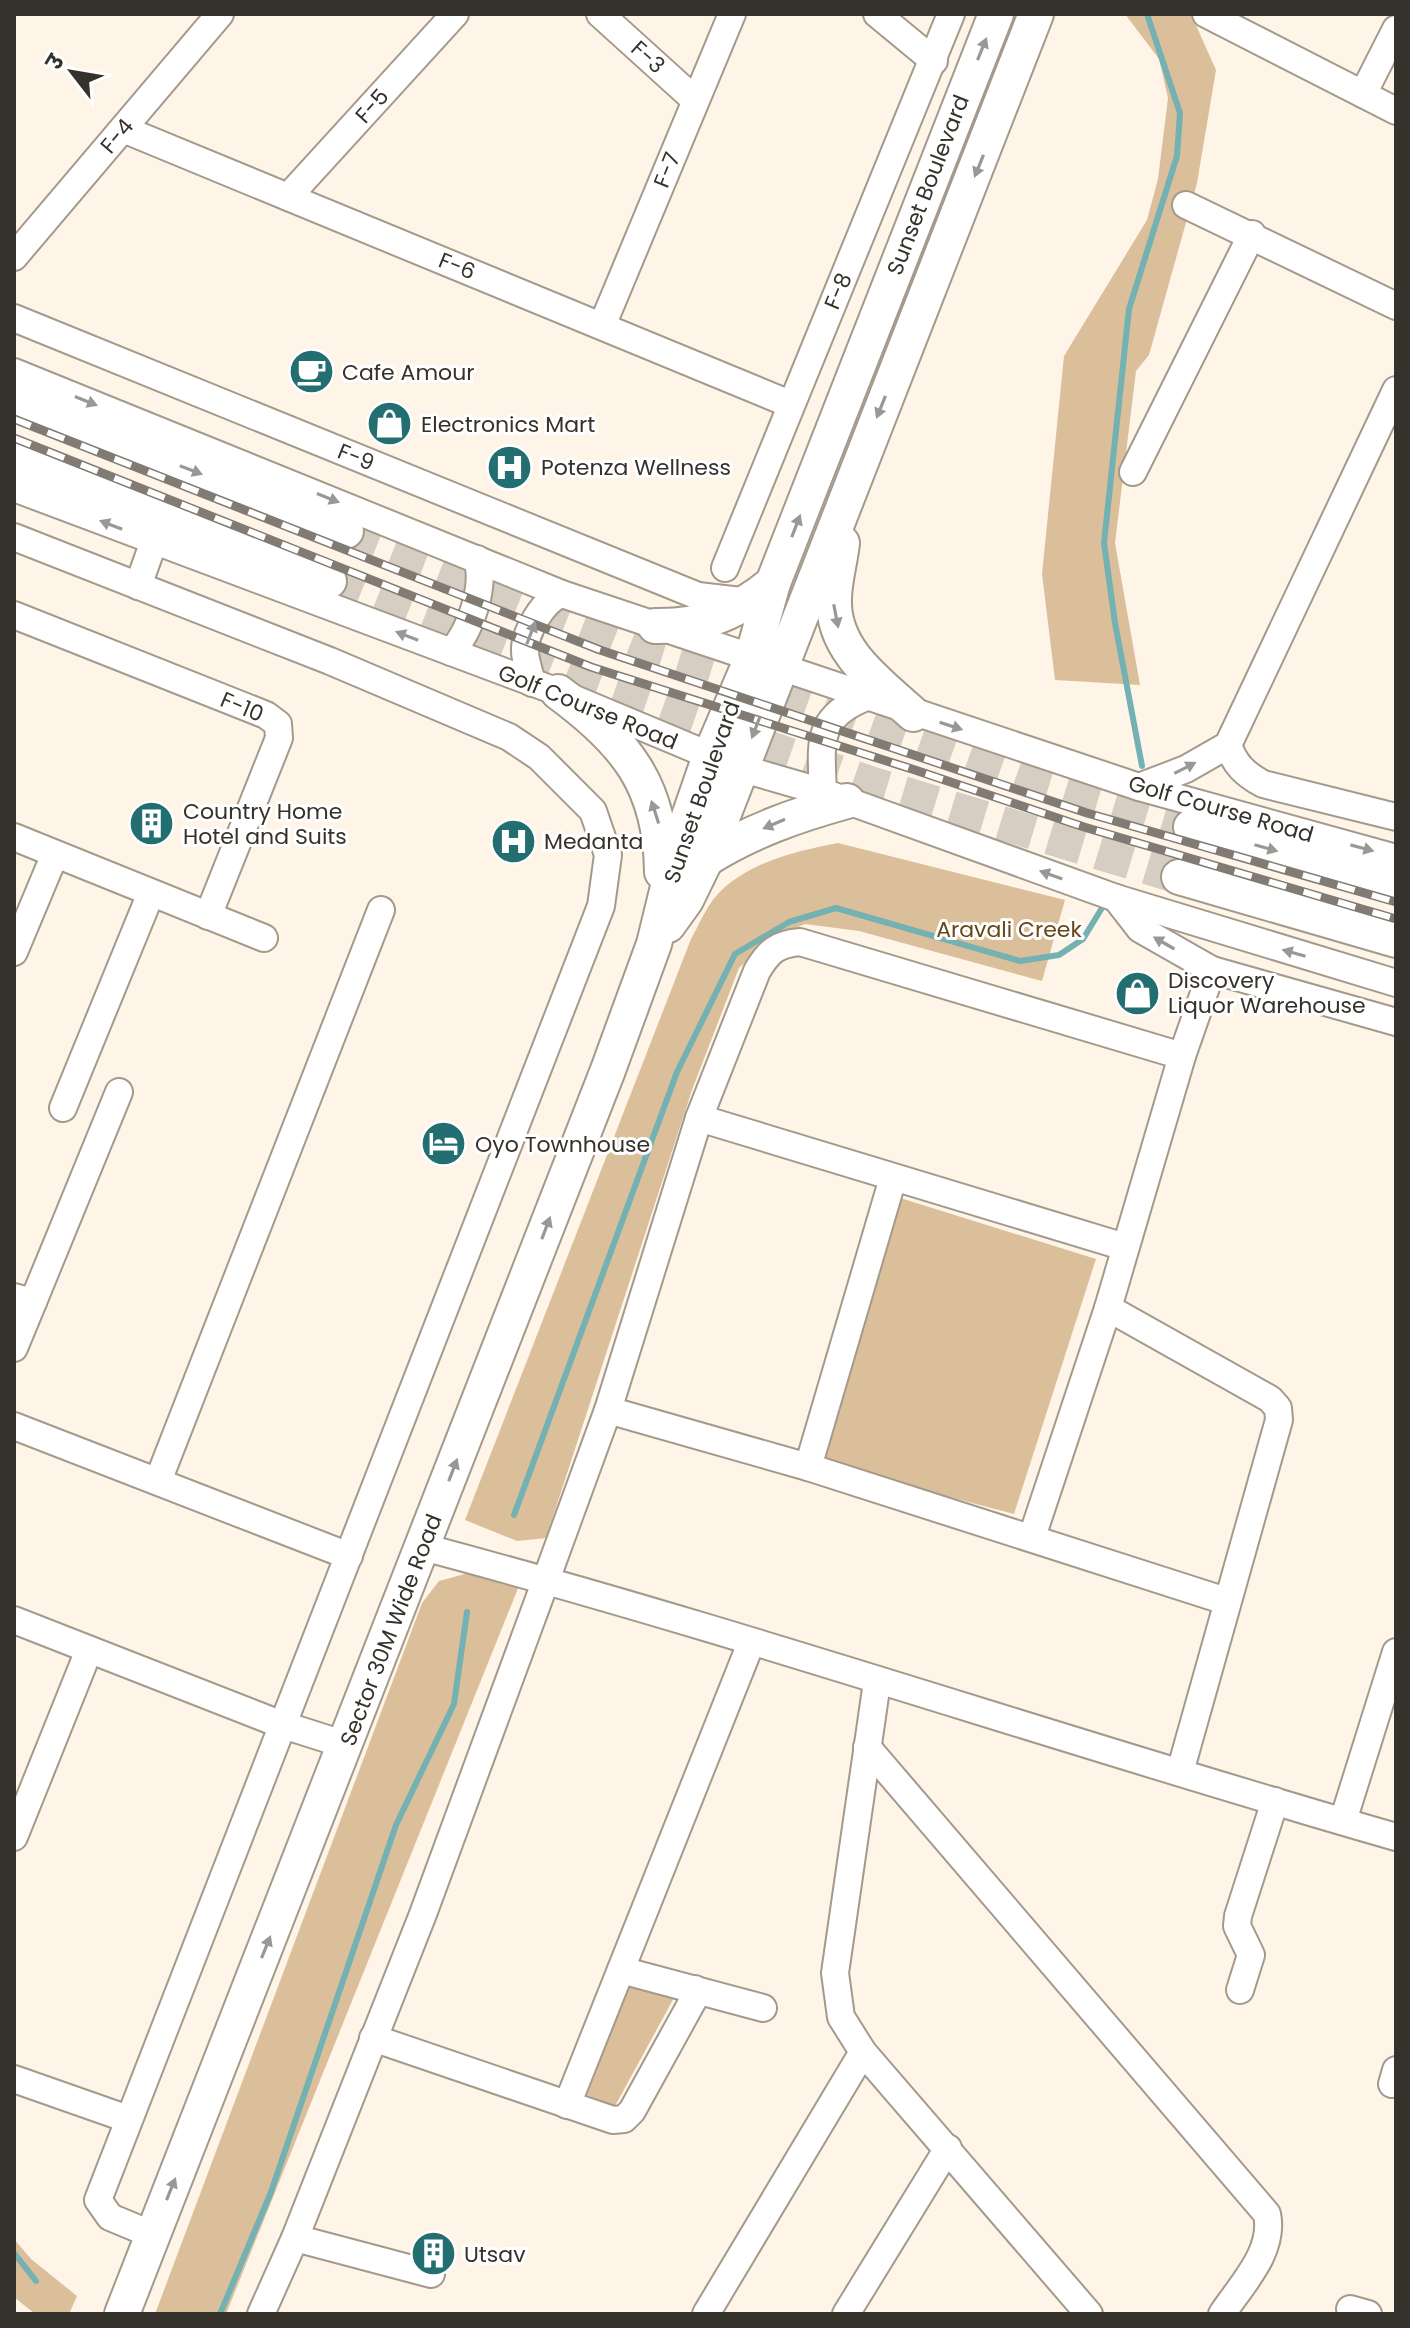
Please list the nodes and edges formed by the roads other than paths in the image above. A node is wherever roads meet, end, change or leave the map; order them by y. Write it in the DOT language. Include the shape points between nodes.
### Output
graph roads {
  1 [pos="220,14"];
  2 [pos="455,14"];
  3 [pos="600,14"];
  4 [pos="732,14"];
  5 [pos="877,14"];
  6 [pos="951,14"];
  7 [pos="996,14"];
  8 [pos="1036,14"];
  9 [pos="1206,14"];
  10 [pos="1396,29"];
  11 [pos="934,61"];
  12 [pos="1363,94"];
  13 [pos="695,100"];
  14 [pos="959,106"];
  15 [pos="1396,111"];
  16 [pos="996,123"];
  17 [pos="123,129"];
  18 [pos="288,197"];
  19 [pos="1186,205"];
  20 [pos="1252,234"];
  21 [pos="14,257"];
  22 [pos="1396,306"];
  23 [pos="14,318"];
  24 [pos="602,326"];
  25 [pos="14,372"];
  26 [pos="1396,390"];
  27 [pos="14,400"];
  28 [pos="790,404"];
  29 [pos="14,458"];
  30 [pos="1133,472"];
  31 [pos="850,483"];
  32 [pos="14,488"];
  33 [pos="346,531"];
  34 [pos="14,537"];
  35 [pos="154,541"];
  36 [pos="477,559"];
  37 [pos="725,568"];
  38 [pos="329,581"];
  39 [pos="138,586"];
  40 [pos="762,593"];
  41 [pos="562,594"];
  42 [pos="14,615"];
  43 [pos="655,626"];
  44 [pos="451,652"];
  45 [pos="765,662"];
  46 [pos="545,687"];
  47 [pos="869,696"];
  48 [pos="913,714"];
  49 [pos="1228,745"];
  50 [pos="725,762"];
  51 [pos="1139,787"];
  52 [pos="835,796"];
  53 [pos="1395,814"];
  54 [pos="1191,827"];
  55 [pos="14,837"];
  56 [pos="55,854"];
  57 [pos="1396,858"];
  58 [pos="706,859"];
  59 [pos="1179,877"];
  60 [pos="1396,885"];
  61 [pos="151,893"];
  62 [pos="1116,898"];
  63 [pos="381,910"];
  64 [pos="208,916"];
  65 [pos="264,938"];
  66 [pos="1396,940"];
  67 [pos="654,944"];
  68 [pos="14,952"];
  69 [pos="1212,970"];
  70 [pos="1396,983"];
  71 [pos="1396,1022"];
  72 [pos="1182,1056"];
  73 [pos="119,1092"];
  74 [pos="63,1108"];
  75 [pos="699,1118"];
  76 [pos="893,1178"];
  77 [pos="1125,1247"];
  78 [pos="23,1299"];
  79 [pos="1108,1308"];
  80 [pos="14,1348"];
  81 [pos="608,1410"];
  82 [pos="14,1426"];
  83 [pos="808,1467"];
  84 [pos="158,1481"];
  85 [pos="1032,1537"];
  86 [pos="423,1547"];
  87 [pos="349,1556"];
  88 [pos="547,1578"];
  89 [pos="1226,1601"];
  90 [pos="14,1620"];
  91 [pos="751,1643"];
  92 [pos="89,1650"];
  93 [pos="1396,1652"];
  94 [pos="877,1682"];
  95 [pos="280,1724"];
  96 [pos="346,1745"];
  97 [pos="867,1747"];
  98 [pos="1180,1772"];
  99 [pos="1275,1801"];
  100 [pos="1343,1821"];
  101 [pos="14,1837"];
  102 [pos="1396,1837"];
  103 [pos="621,1970"];
  104 [pos="695,1989"];
  105 [pos="1240,1990"];
  106 [pos="763,2008"];
  107 [pos="373,2038"];
  108 [pos="863,2052"];
  109 [pos="14,2079"];
  110 [pos="567,2105"];
  111 [pos="128,2119"];
  112 [pos="948,2148"];
  113 [pos="153,2235"];
  114 [pos="295,2238"];
  115 [pos="431,2274"];
  116 [pos="1084,2312"];
  117 [pos="122,2314"];
  118 [pos="261,2314"];
  119 [pos="706,2314"];
  120 [pos="846,2314"];
  121 [pos="1222,2314"];
  1 -- 17 [label="street, F-4"];
  2 -- 18 [label="street, F-5"];
  3 -- 13 [label="street, F-3"];
  4 -- 13 [label="street, F-7"];
  5 -- 11 [label="street"];
  6 -- 11 [label="street, F-8"];
  14 -- 7 [label="main road, Sunset Boulevard, one-way"];
  8 -- 16 [label="main road, Sunset Boulevard"];
  9 -- 12 [label="street"];
  10 -- 12 [label="street"];
  11 -- 28 [label="street, F-8"];
  12 -- 15 [label="street"];
  13 -- 24 [label="street, F-7"];
  14 -- 16 [label="main road"];
  40 -- 14 [label="main road, Sunset Boulevard, one-way"];
  16 -- 31 [label="main road, Sunset Boulevard, one-way"];
  17 -- 18 [label="street, F-6"];
  17 -- 21 [label="street, F-4"];
  18 -- 24 [label="street, F-6"];
  19 -- 20 [label="street"];
  20 -- 22 [label="street"];
  20 -- 30 [label="street"];
  23 -- 40 [label="street, F-9" via="698,596"];
  24 -- 28 [label="street, F-6"];
  25 -- 36 [label="street, Golf Course Road, one-way"];
  26 -- 49 [label="street"];
  27 -- 33 [label="main road, one-way"];
  28 -- 37 [label="street, F-8"];
  29 -- 38 [label="main road"];
  31 -- 45 [label="main road, Sunset Boulevard"];
  31 -- 48 [label="main road, one-way" via="833,601 840,634 860,667"];
  35 -- 32 [label="street, Golf Course Road, one-way"];
  34 -- 39 [label="street"];
  35 -- 39 [label="street"];
  44 -- 35 [label="street, Golf Course Road, one-way"];
  36 -- 41 [label="street, Golf Course Road"];
  36 -- 44 [label="street" via="482,574 463,640"];
  39 -- 87 [label="street" via="509,737 539,757 593,811 608,855 601,906"];
  40 -- 43 [label="main road" via="715,620"];
  40 -- 45 [label="main road, Sunset Boulevard"];
  41 -- 43 [label="street, Golf Course Road"];
  46 -- 41 [label="street, one-way" via="524,649 537,618"];
  42 -- 64 [label="street, F-10" via="278,724 279,738"];
  43 -- 45 [label="street, Golf Course Road"];
  44 -- 46 [label="street, Golf Course Road"];
  45 -- 47 [label="street, Golf Course Road"];
  45 -- 50 [label="main road, Sunset Boulevard"];
  46 -- 50 [label="street, Golf Course Road"];
  67 -- 46 [label="main road, one-way" via="662,887 661,831 644,779 611,736"];
  47 -- 48 [label="street, Golf Course Road"];
  47 -- 52 [label="street" via="845,705 831,718 820,745"];
  48 -- 51 [label="street, Golf Course Road, one-way"];
  51 -- 49 [label="street, one-way"];
  49 -- 53 [label="street" via="1245,774 1263,784"];
  50 -- 52 [label="street, Golf Course Road"];
  50 -- 58 [label="main road, Sunset Boulevard"];
  50 -- 67 [label="main road, Sunset Boulevard" via="676,854"];
  51 -- 57 [label="street, Golf Course Road, one-way"];
  52 -- 58 [label="main road, one-way"];
  62 -- 52 [label="street, Golf Course Road, one-way"];
  54 -- 60 [label="main road, one-way"];
  55 -- 56 [label="street"];
  56 -- 61 [label="street"];
  56 -- 68 [label="street"];
  58 -- 67 [label="main road, Sunset Boulevard" via="686,900"];
  59 -- 66 [label="main road"];
  61 -- 64 [label="street"];
  61 -- 74 [label="street"];
  69 -- 62 [label="street, one-way" via="1140,929"];
  70 -- 62 [label="street, Golf Course Road, one-way"];
  63 -- 84 [label="street"];
  64 -- 65 [label="street"];
  86 -- 67 [label="main road, Sector 30M Wide Road, one-way"];
  69 -- 71 [label="street"];
  69 -- 72 [label="street"];
  72 -- 75 [label="street" via="800,942 781,943 767,953 757,971"];
  72 -- 77 [label="street"];
  73 -- 78 [label="street"];
  75 -- 76 [label="street"];
  75 -- 81 [label="street"];
  76 -- 77 [label="street"];
  76 -- 83 [label="street"];
  77 -- 79 [label="street"];
  78 -- 80 [label="street"];
  79 -- 85 [label="street"];
  79 -- 89 [label="street" via="1278,1408 1279,1420"];
  81 -- 83 [label="street"];
  81 -- 88 [label="street"];
  82 -- 84 [label="street"];
  83 -- 85 [label="street"];
  84 -- 87 [label="street"];
  85 -- 89 [label="street"];
  86 -- 88 [label="street"];
  86 -- 96 [label="main road, Sector 30M Wide Road"];
  87 -- 95 [label="street"];
  88 -- 91 [label="street"];
  88 -- 107 [label="street"];
  89 -- 98 [label="street"];
  90 -- 92 [label="street"];
  91 -- 94 [label="street"];
  91 -- 103 [label="street"];
  92 -- 95 [label="street"];
  92 -- 101 [label="street"];
  93 -- 100 [label="street"];
  94 -- 97 [label="street"];
  94 -- 98 [label="street"];
  95 -- 96 [label="street"];
  95 -- 111 [label="street"];
  113 -- 96 [label="main road, Sector 30M Wide Road, one-way"];
  97 -- 108 [label="street" via="835,1973 841,2017"];
  97 -- 121 [label="street" via="1267,2214 1271,2231 1265,2248"];
  98 -- 99 [label="street"];
  99 -- 100 [label="street"];
  99 -- 105 [label="street" via="1238,1916 1237,1926 1251,1955"];
  100 -- 102 [label="street"];
  103 -- 104 [label="street"];
  103 -- 110 [label="street"];
  104 -- 106 [label="street"];
  104 -- 110 [label="street" via="624,2119"];
  107 -- 110 [label="street"];
  107 -- 114 [label="street"];
  108 -- 112 [label="street"];
  108 -- 119 [label="street"];
  109 -- 111 [label="street"];
  111 -- 113 [label="street" via="98,2205 110,2217"];
  112 -- 116 [label="street"];
  112 -- 120 [label="street"];
  113 -- 117 [label="main road, Sector 30M Wide Road"];
  114 -- 115 [label="street"];
  114 -- 118 [label="street"];
}
